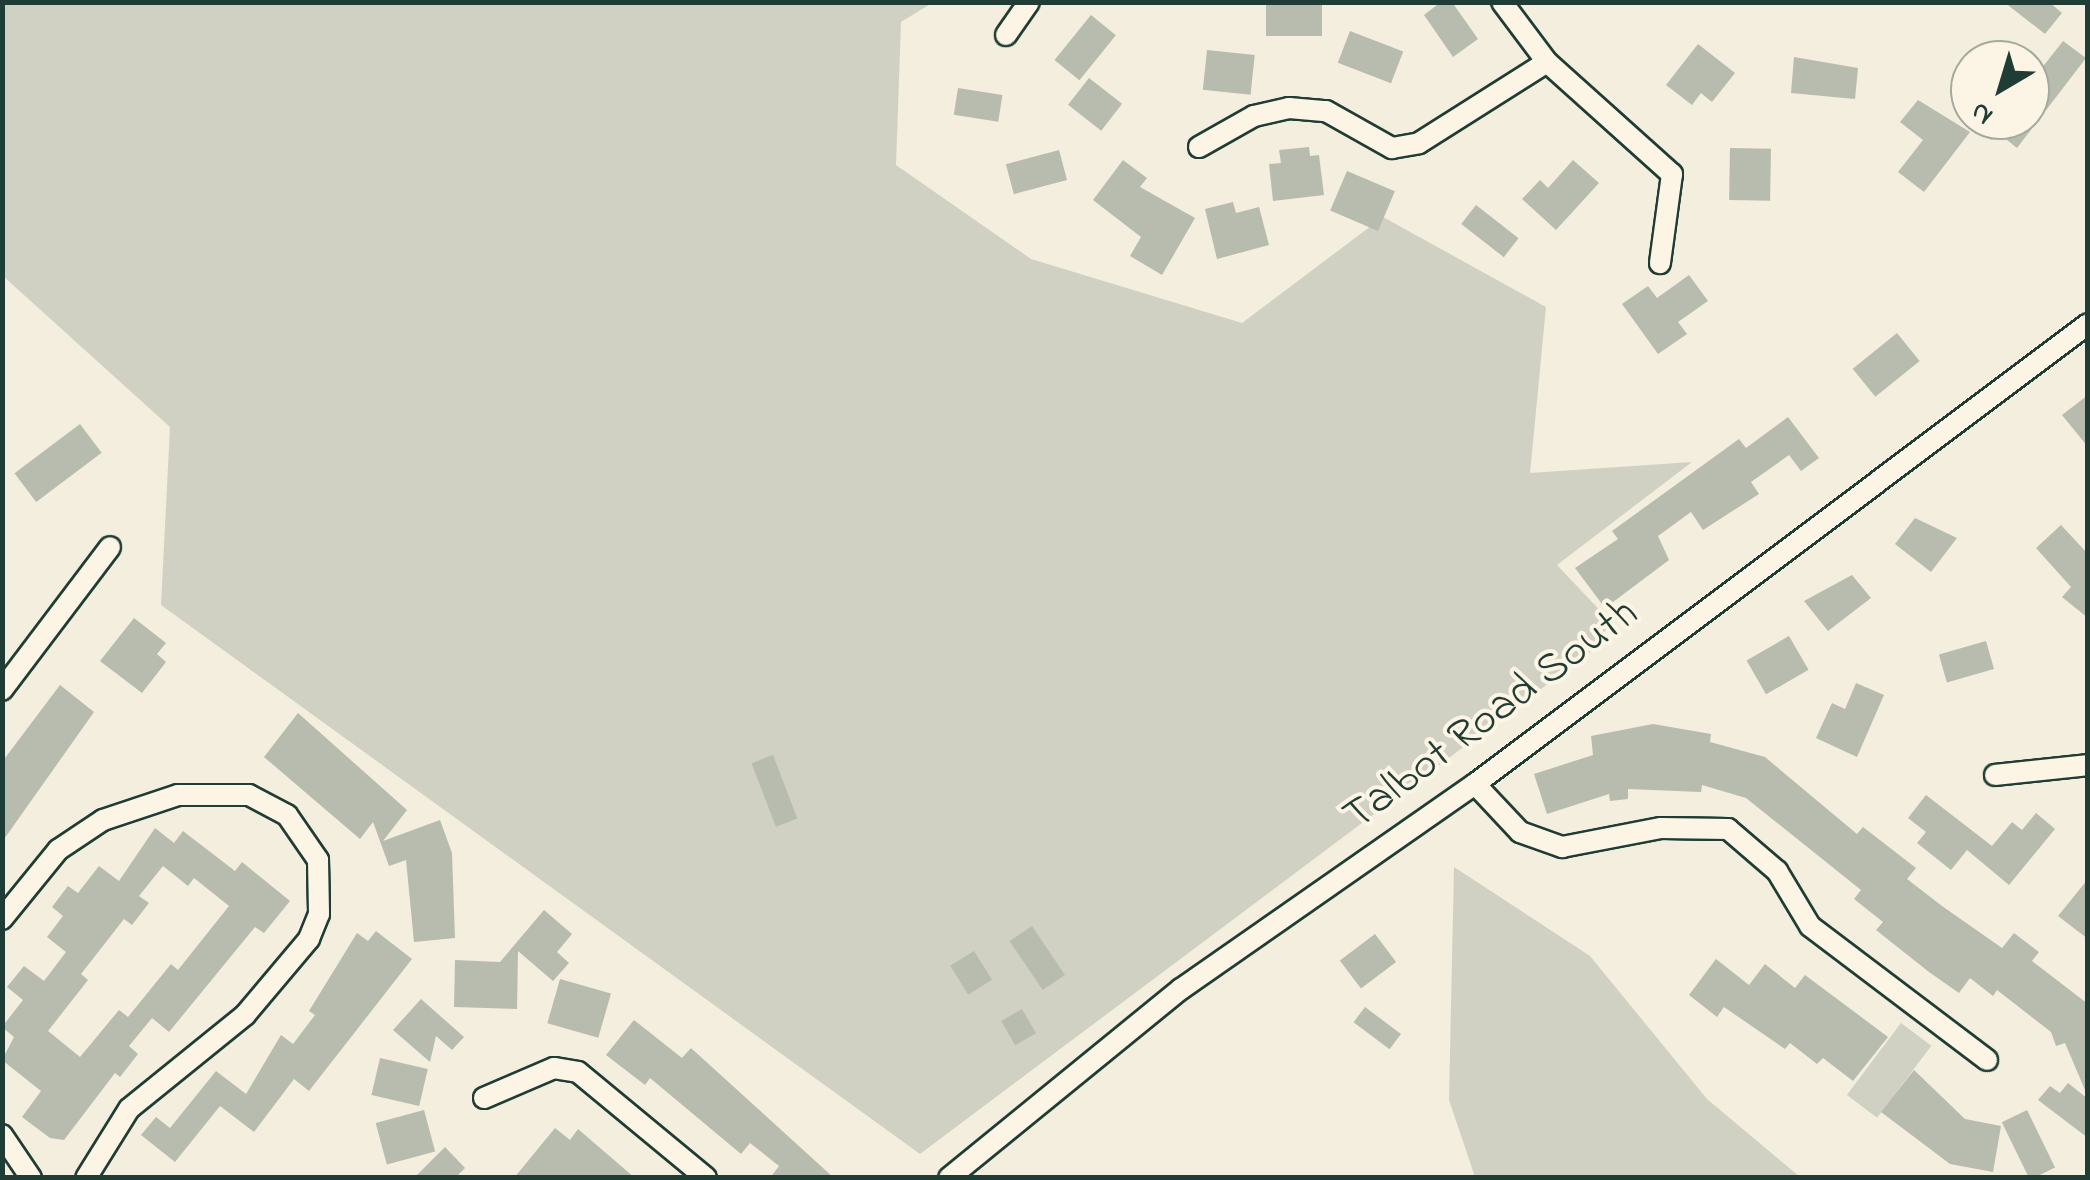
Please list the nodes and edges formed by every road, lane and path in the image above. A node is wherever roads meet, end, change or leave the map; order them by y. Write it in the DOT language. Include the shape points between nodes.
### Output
graph roads {
  1 [pos="1029,2"];
  2 [pos="1502,2"];
  3 [pos="1006,35"];
  4 [pos="1546,62"];
  5 [pos="1200,147"];
  6 [pos="1660,263"];
  7 [pos="2088,324"];
  8 [pos="110,547"];
  9 [pos="2,690"];
  10 [pos="2088,765"];
  11 [pos="1995,775"];
  12 [pos="1475,784"];
  13 [pos="2,919"];
  14 [pos="1987,1060"];
  15 [pos="484,1098"];
  16 [pos="2,1134"];
  17 [pos="32,1178"];
  18 [pos="86,1178"];
  19 [pos="706,1178"];
  20 [pos="950,1178"];
  1 -- 3 [label="street"];
  2 -- 4 [label="street"];
  4 -- 5 [label="street" via="1419,143 1392,148 1326,111 1289,108 1254,116"];
  4 -- 6 [label="street" via="1672,174"];
  7 -- 12 [label="street, Talbot Road South"];
  8 -- 9 [label="street"];
  10 -- 11 [label="street"];
  12 -- 14 [label="street" via="1520,832 1562,847 1661,828 1728,829 1776,872 1810,926"];
  12 -- 20 [label="street, Talbot Road South" via="1180,989"];
  13 -- 18 [label="street" via="58,850 147,803 250,795 288,814 318,860 319,914 309,939 245,1016 129,1109"];
  15 -- 19 [label="street" via="542,1072 578,1072"];
  16 -- 17 [label="street"];
}
